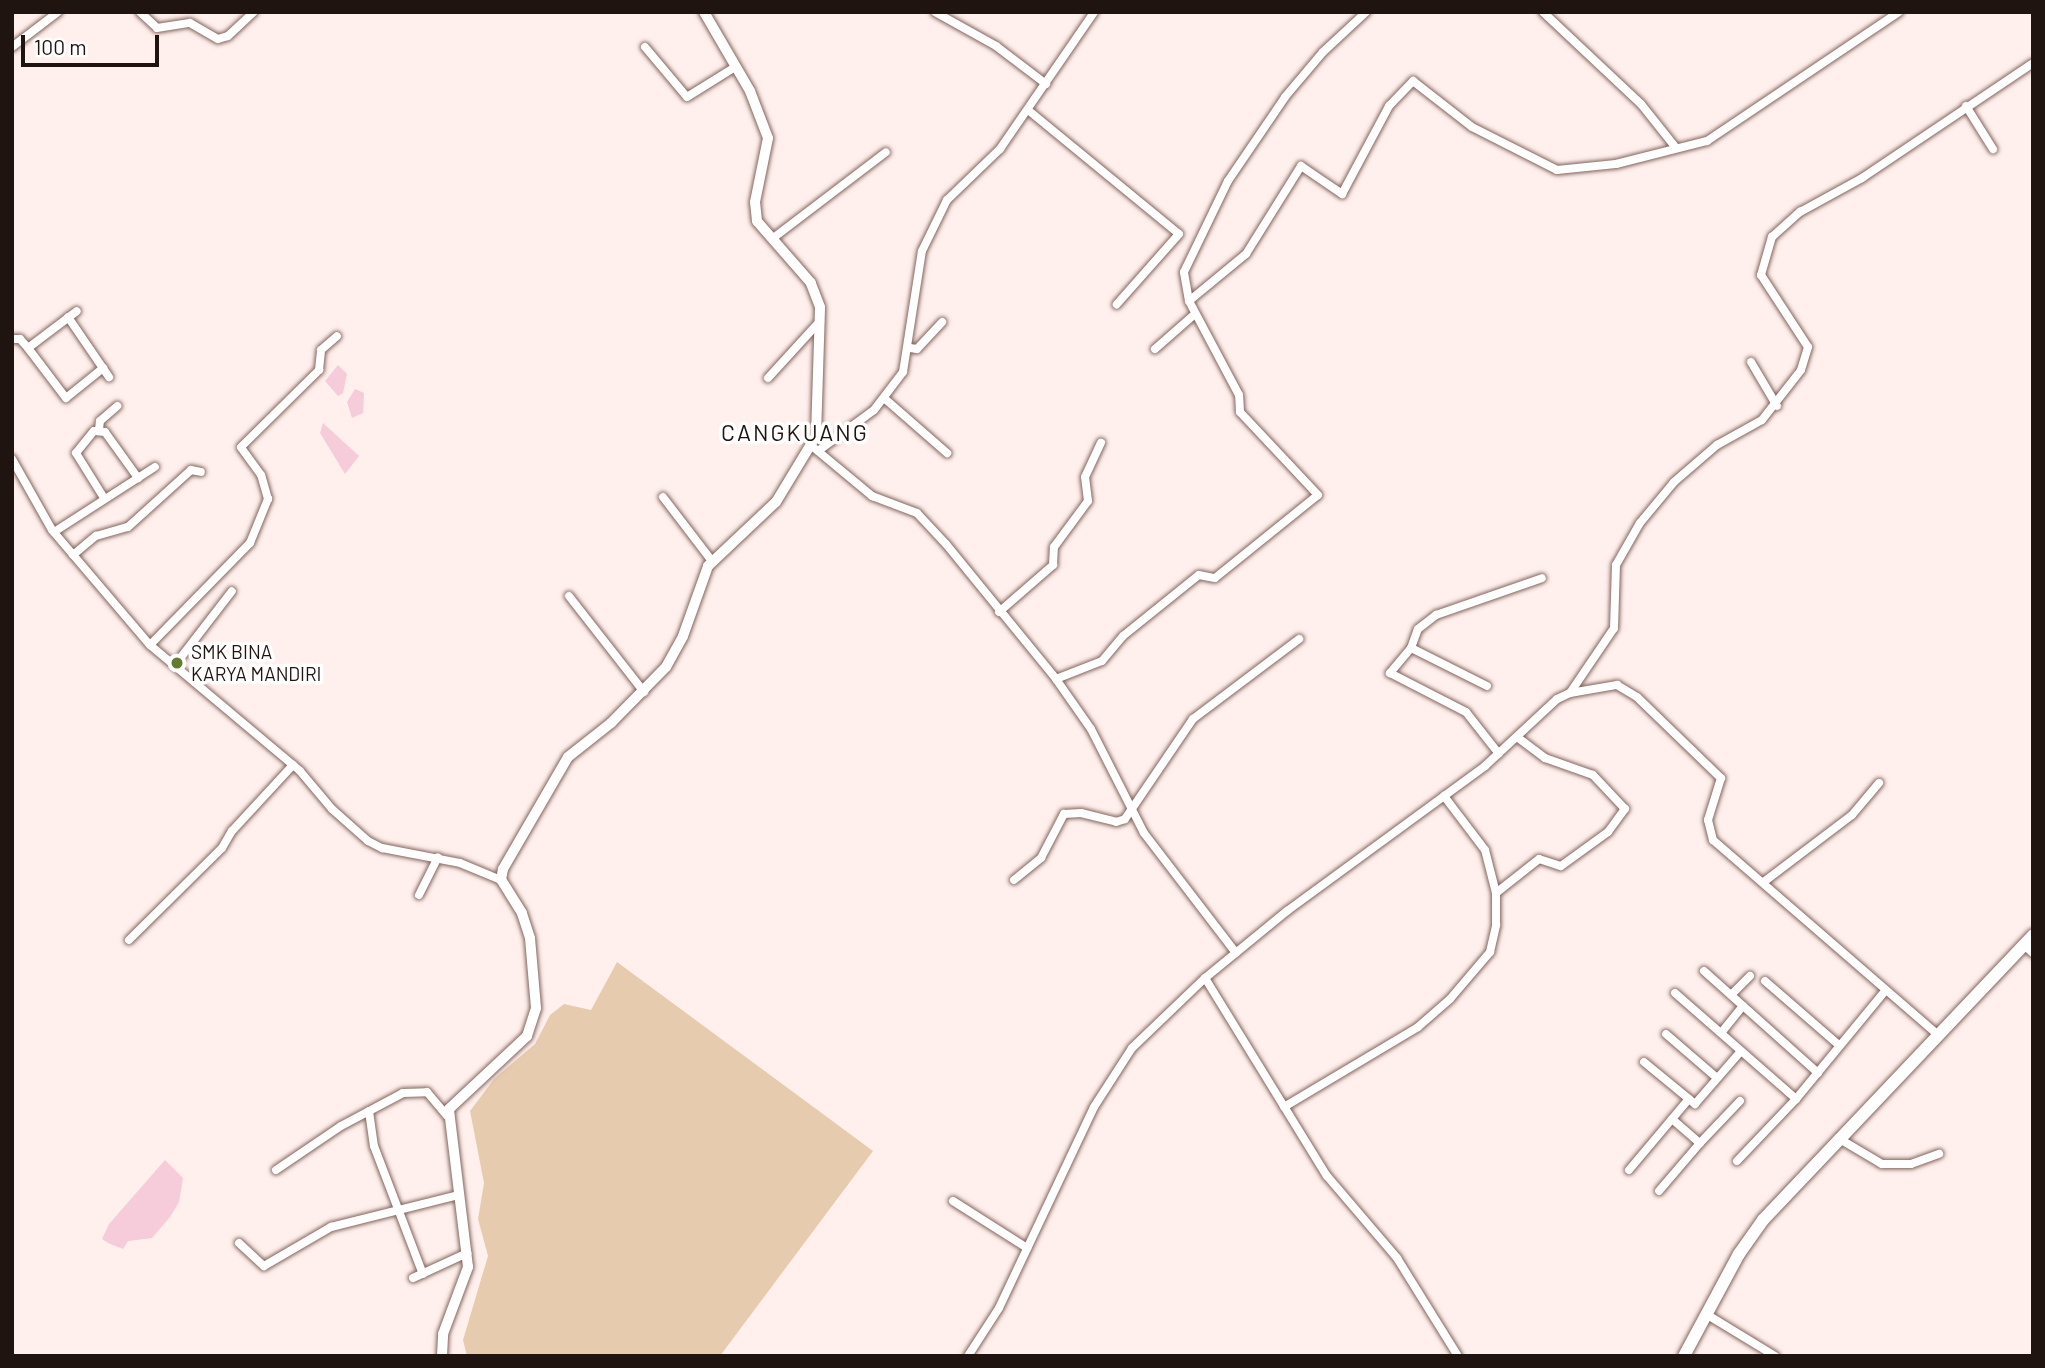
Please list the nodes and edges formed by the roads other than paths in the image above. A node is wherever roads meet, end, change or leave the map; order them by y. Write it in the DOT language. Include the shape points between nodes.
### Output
graph roads {
  1 [pos="58,12"];
  2 [pos="140,12"];
  3 [pos="254,12"];
  4 [pos="704,12"];
  5 [pos="935,12"];
  6 [pos="1094,12"];
  7 [pos="1366,12"];
  8 [pos="1543,12"];
  9 [pos="1899,12"];
  10 [pos="12,47"];
  11 [pos="645,47"];
  12 [pos="2033,62"];
  13 [pos="734,66"];
  14 [pos="1046,84"];
  15 [pos="1966,106"];
  16 [pos="1028,110"];
  17 [pos="1676,148"];
  18 [pos="1993,149"];
  19 [pos="886,152"];
  20 [pos="772,239"];
  21 [pos="1189,301"];
  22 [pos="1117,304"];
  23 [pos="76,311"];
  24 [pos="1195,314"];
  25 [pos="68,317"];
  26 [pos="822,319"];
  27 [pos="942,322"];
  28 [pos="337,336"];
  29 [pos="12,339"];
  30 [pos="28,348"];
  31 [pos="910,348"];
  32 [pos="1155,349"];
  33 [pos="1751,362"];
  34 [pos="103,368"];
  35 [pos="109,377"];
  36 [pos="768,378"];
  37 [pos="884,398"];
  38 [pos="117,406"];
  39 [pos="1777,406"];
  40 [pos="99,429"];
  41 [pos="1101,443"];
  42 [pos="816,449"];
  43 [pos="947,453"];
  44 [pos="12,459"];
  45 [pos="155,467"];
  46 [pos="201,472"];
  47 [pos="138,478"];
  48 [pos="663,497"];
  49 [pos="104,498"];
  50 [pos="54,532"];
  51 [pos="73,555"];
  52 [pos="712,561"];
  53 [pos="1542,578"];
  54 [pos="232,591"];
  55 [pos="569,596"];
  56 [pos="999,612"];
  57 [pos="1299,639"];
  58 [pos="150,645"];
  59 [pos="1411,648"];
  60 [pos="175,665"];
  61 [pos="1056,679"];
  62 [pos="1488,686"];
  63 [pos="644,692"];
  64 [pos="1570,693"];
  65 [pos="1517,737"];
  66 [pos="1499,754"];
  67 [pos="293,765"];
  68 [pos="1879,783"];
  69 [pos="1444,796"];
  70 [pos="1134,809"];
  71 [pos="438,857"];
  72 [pos="501,880"];
  73 [pos="1014,880"];
  74 [pos="1765,881"];
  75 [pos="1496,893"];
  76 [pos="419,895"];
  77 [pos="129,940"];
  78 [pos="2030,944"];
  79 [pos="1236,953"];
  80 [pos="1704,971"];
  81 [pos="1750,976"];
  82 [pos="1205,978"];
  83 [pos="1765,981"];
  84 [pos="1886,990"];
  85 [pos="1675,993"];
  86 [pos="1731,995"];
  87 [pos="1743,1006"];
  88 [pos="1721,1033"];
  89 [pos="1666,1034"];
  90 [pos="1937,1034"];
  91 [pos="1839,1045"];
  92 [pos="1741,1051"];
  93 [pos="1644,1062"];
  94 [pos="1818,1073"];
  95 [pos="1717,1078"];
  96 [pos="1689,1099"];
  97 [pos="1796,1099"];
  98 [pos="1740,1101"];
  99 [pos="1284,1107"];
  100 [pos="369,1111"];
  101 [pos="447,1116"];
  102 [pos="1672,1119"];
  103 [pos="1838,1138"];
  104 [pos="1700,1143"];
  105 [pos="1939,1154"];
  106 [pos="1737,1161"];
  107 [pos="276,1170"];
  108 [pos="1629,1170"];
  109 [pos="1659,1191"];
  110 [pos="457,1195"];
  111 [pos="953,1201"];
  112 [pos="400,1212"];
  113 [pos="239,1243"];
  114 [pos="1027,1248"];
  115 [pos="467,1253"];
  116 [pos="423,1274"];
  117 [pos="413,1278"];
  118 [pos="1706,1314"];
  119 [pos="442,1356"];
  120 [pos="968,1356"];
  121 [pos="1458,1356"];
  122 [pos="1684,1356"];
  123 [pos="1775,1356"];
  1 -- 10 [label="street"];
  2 -- 3 [label="street" via="157,28 190,23 218,39 228,36"];
  4 -- 13 [label="street"];
  5 -- 14 [label="street" via="996,46"];
  6 -- 14 [label="street"];
  7 -- 21 [label="street" via="1323,52 1285,97 1227,181 1184,272"];
  8 -- 17 [label="street" via="1641,104"];
  9 -- 17 [label="street" via="1761,109 1707,141"];
  11 -- 13 [label="street" via="687,97"];
  12 -- 15 [label="street"];
  13 -- 20 [label="street" via="750,91 768,138 755,211"];
  14 -- 16 [label="street"];
  15 -- 18 [label="street"];
  15 -- 39 [label="street" via="1862,178 1800,212 1772,237 1760,275 1808,347 1801,370"];
  16 -- 22 [label="street" via="1179,234"];
  16 -- 31 [label="street" via="1000,149 947,200 922,251"];
  17 -- 21 [label="street" via="1616,164 1557,170 1472,127 1413,81 1390,106 1342,194 1301,166 1246,254"];
  19 -- 20 [label="street"];
  20 -- 26 [label="street" via="811,283"];
  21 -- 24 [label="street"];
  23 -- 25 [label="street"];
  24 -- 32 [label="street"];
  24 -- 61 [label="street" via="1239,395 1244,418 1318,495 1215,578 1199,575 1123,636 1102,661"];
  25 -- 30 [label="street"];
  25 -- 34 [label="street"];
  26 -- 36 [label="street"];
  26 -- 42 [label="street"];
  27 -- 31 [label="street" via="917,349"];
  28 -- 58 [label="street" via="321,350 322,365 315,375 241,447 261,475 268,499 250,542"];
  29 -- 30 [label="street" via="20,339"];
  30 -- 34 [label="street" via="66,398"];
  31 -- 37 [label="street" via="903,372"];
  33 -- 39 [label="street"];
  34 -- 35 [label="street"];
  37 -- 42 [label="street"];
  37 -- 43 [label="street"];
  38 -- 40 [label="street" via="100,421"];
  39 -- 64 [label="street" via="1748,430 1717,444 1674,482 1640,523 1616,565 1614,628"];
  40 -- 47 [label="street"];
  40 -- 49 [label="street" via="76,453"];
  41 -- 56 [label="street" via="1085,477 1088,501 1054,547 1054,565"];
  42 -- 52 [label="street" via="776,502"];
  42 -- 56 [label="street" via="872,496 917,513"];
  44 -- 50 [label="street"];
  45 -- 47 [label="street"];
  46 -- 51 [label="street" via="191,470 128,527 96,536"];
  47 -- 49 [label="street"];
  48 -- 52 [label="street"];
  49 -- 50 [label="street"];
  50 -- 51 [label="street"];
  51 -- 58 [label="street"];
  52 -- 63 [label="street" via="683,636"];
  53 -- 59 [label="street" via="1442,611 1418,629"];
  54 -- 60 [label="street"];
  55 -- 63 [label="street"];
  56 -- 61 [label="street"];
  57 -- 70 [label="street" via="1193,719"];
  58 -- 60 [label="street"];
  59 -- 62 [label="street"];
  59 -- 66 [label="street" via="1391,668 1391,676 1466,712"];
  60 -- 67 [label="street"];
  61 -- 70 [label="street" via="1091,729"];
  63 -- 72 [label="street" via="568,757 512,846"];
  64 -- 65 [label="street" via="1556,699"];
  64 -- 74 [label="street" via="1621,687 1719,774 1722,784 1708,820 1709,834"];
  65 -- 66 [label="street"];
  65 -- 75 [label="street" via="1545,758 1593,775 1625,809 1608,832 1561,866 1539,859"];
  66 -- 69 [label="street"];
  67 -- 71 [label="street" via="332,809 373,845"];
  67 -- 77 [label="street" via="222,848"];
  68 -- 74 [label="street" via="1852,815"];
  69 -- 75 [label="street" via="1485,849"];
  69 -- 79 [label="street" via="1352,859"];
  70 -- 73 [label="street" via="1116,822 1081,813 1064,814 1041,858"];
  70 -- 79 [label="street" via="1172,874"];
  71 -- 72 [label="street"];
  71 -- 76 [label="street"];
  72 -- 101 [label="street" via="530,938 536,992 533,1024 516,1048 453,1102"];
  74 -- 84 [label="street"];
  75 -- 99 [label="street" via="1490,952 1450,999 1384,1051"];
  78 -- 90 [label="main road"];
  79 -- 82 [label="street"];
  80 -- 86 [label="street"];
  81 -- 86 [label="street"];
  82 -- 99 [label="street"];
  82 -- 114 [label="street" via="1132,1048 1111,1075"];
  83 -- 91 [label="street"];
  84 -- 90 [label="street"];
  84 -- 91 [label="street"];
  85 -- 88 [label="street"];
  86 -- 87 [label="street"];
  87 -- 88 [label="street"];
  87 -- 94 [label="street"];
  88 -- 92 [label="street"];
  89 -- 95 [label="street"];
  90 -- 103 [label="main road"];
  91 -- 94 [label="street"];
  92 -- 95 [label="street"];
  92 -- 97 [label="street"];
  93 -- 96 [label="street"];
  94 -- 97 [label="street"];
  95 -- 96 [label="street" via="1695,1104"];
  96 -- 102 [label="street"];
  97 -- 106 [label="street"];
  98 -- 104 [label="street"];
  99 -- 121 [label="street" via="1327,1176 1397,1258"];
  100 -- 101 [label="street" via="403,1093 422,1090"];
  100 -- 107 [label="street"];
  100 -- 112 [label="street" via="374,1146"];
  101 -- 110 [label="street"];
  102 -- 104 [label="street"];
  102 -- 108 [label="street"];
  103 -- 105 [label="street" via="1882,1164 1911,1164"];
  103 -- 118 [label="main road" via="1754,1232"];
  104 -- 109 [label="street"];
  110 -- 112 [label="street"];
  110 -- 115 [label="street"];
  111 -- 114 [label="street"];
  112 -- 113 [label="street" via="318,1232 264,1266"];
  112 -- 116 [label="street"];
  114 -- 120 [label="street" via="999,1308"];
  115 -- 116 [label="street"];
  115 -- 119 [label="street" via="463,1285 443,1334"];
  116 -- 117 [label="street"];
  118 -- 122 [label="main road"];
  118 -- 123 [label="street"];
}
